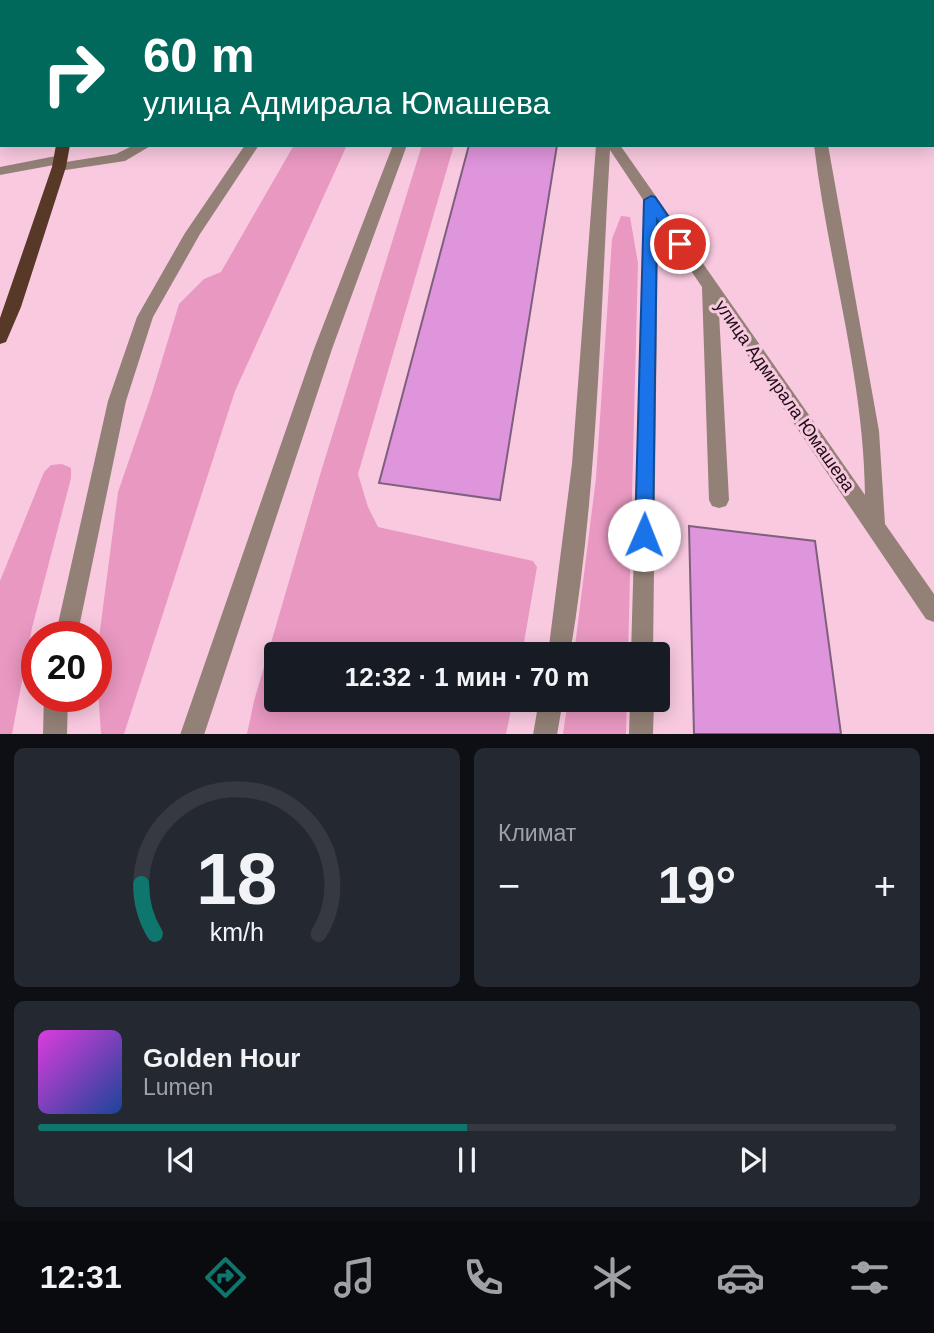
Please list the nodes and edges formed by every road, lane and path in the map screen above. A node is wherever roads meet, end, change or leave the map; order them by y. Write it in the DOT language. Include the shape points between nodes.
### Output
graph roads {
  1 [pos="141,147"];
  2 [pos="251,147"];
  3 [pos="399,147"];
  4 [pos="603,147"];
  5 [pos="614,147"];
  6 [pos="821,147"];
  7 [pos="61,157"];
  8 [pos="0,171"];
  9 [pos="651,200"];
  10 [pos="710,288"];
  11 [pos="0,338"];
  12 [pos="719,500"];
  13 [pos="875,527"];
  14 [pos="934,612"];
  15 [pos="69,621"];
  16 [pos="560,642"];
  17 [pos="642,642"];
  18 [pos="56,712"];
  19 [pos="549,712"];
  20 [pos="642,712"];
  21 [pos="55,734"];
  22 [pos="192,734"];
  23 [pos="545,734"];
  24 [pos="641,734"];
  1 -- 7 [label="street" via="120,158"];
  2 -- 15 [label="street" via="193,233 145,317 117,401"];
  3 -- 22 [label="street" via="323,349"];
  4 -- 16 [label="street" via="579,476"];
  5 -- 9 [label="street, улица Адмирала Юмашева"];
  6 -- 13 [label="street" via="868,416 876,482"];
  7 -- 8 [label="street"];
  7 -- 11 [label="main road"];
  9 -- 10 [label="street, улица Адмирала Юмашева"];
  9 -- 17 [label="street"];
  10 -- 12 [label="street"];
  10 -- 13 [label="street, улица Адмирала Юмашева"];
  13 -- 14 [label="street, улица Адмирала Юмашева"];
  18 -- 21 [label="street"];
  19 -- 23 [label="street"];
  20 -- 24 [label="street"];
}
